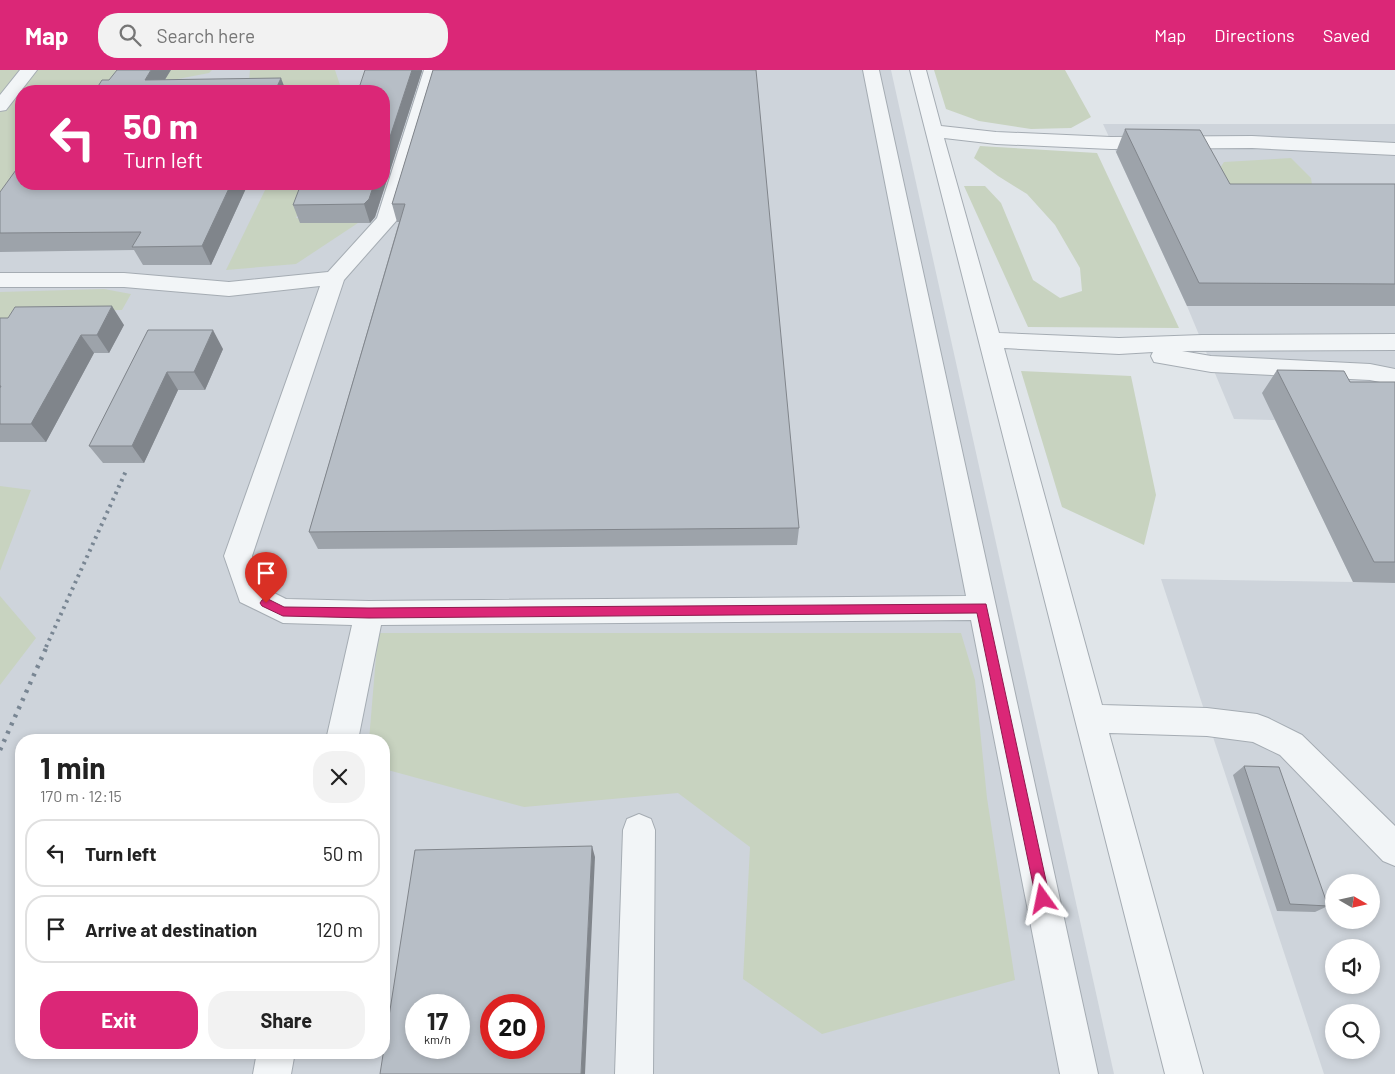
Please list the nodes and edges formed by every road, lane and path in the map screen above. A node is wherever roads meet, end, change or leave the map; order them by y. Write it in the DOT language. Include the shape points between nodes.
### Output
graph roads {
  1 [pos="29,70"];
  2 [pos="432,70"];
  3 [pos="871,70"];
  4 [pos="918,70"];
  5 [pos="17,85"];
  6 [pos="15,87"];
  7 [pos="0,106"];
  8 [pos="933,131"];
  9 [pos="1395,149"];
  10 [pos="334,278"];
  11 [pos="0,280"];
  12 [pos="990,340"];
  13 [pos="1395,342"];
  14 [pos="1120,346"];
  15 [pos="1395,377"];
  16 [pos="982,608"];
  17 [pos="369,613"];
  18 [pos="1091,719"];
  19 [pos="343,734"];
  20 [pos="639,830"];
  21 [pos="1395,849"];
  22 [pos="275,1059"];
  23 [pos="272,1074"];
  24 [pos="634,1074"];
  25 [pos="1079,1074"];
  26 [pos="1184,1074"];
  1 -- 5 [label="street"];
  2 -- 10 [label="street" via="387,220"];
  3 -- 16 [label="street"];
  4 -- 8 [label="street"];
  6 -- 7 [label="street"];
  8 -- 9 [label="street" via="996,138 1112,143 1252,142"];
  8 -- 12 [label="street"];
  10 -- 11 [label="street" via="229,289 124,280"];
  10 -- 17 [label="street" via="238,556 250,594 283,612"];
  12 -- 14 [label="street"];
  12 -- 18 [label="street"];
  13 -- 14 [label="street"];
  14 -- 15 [label="street" via="1211,364 1370,372"];
  16 -- 17 [label="street"];
  16 -- 25 [label="street"];
  17 -- 19 [label="street"];
  18 -- 21 [label="street" via="1208,722 1257,728 1291,744"];
  18 -- 26 [label="street"];
  20 -- 24 [label="street"];
  22 -- 23 [label="street"];
}
